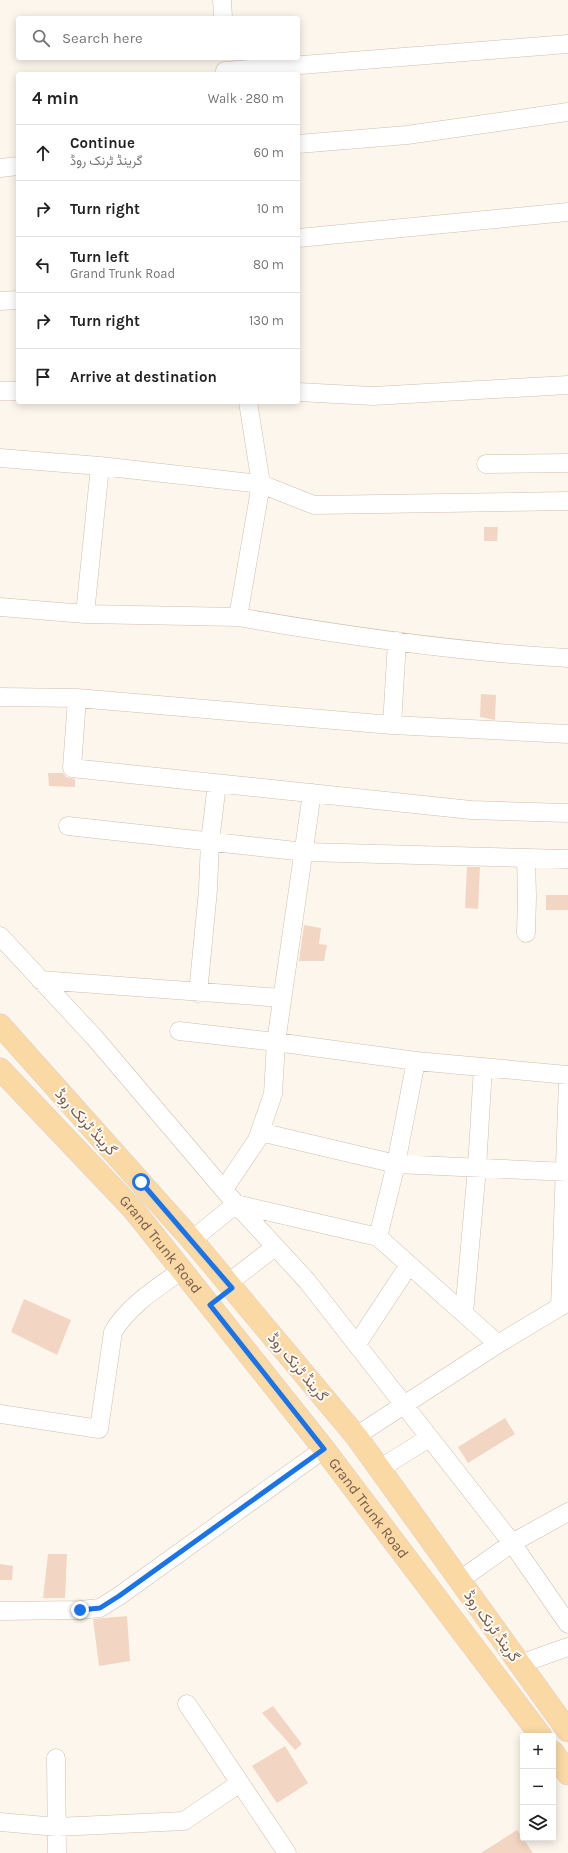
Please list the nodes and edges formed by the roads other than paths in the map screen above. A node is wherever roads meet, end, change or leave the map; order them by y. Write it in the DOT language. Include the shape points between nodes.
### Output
graph roads {
  1 [pos="222,0"];
  2 [pos="223,16"];
  3 [pos="568,44"];
  4 [pos="225,68"];
  5 [pos="568,112"];
  6 [pos="300,144"];
  7 [pos="16,166"];
  8 [pos="0,168"];
  9 [pos="568,212"];
  10 [pos="300,238"];
  11 [pos="0,300"];
  12 [pos="16,300"];
  13 [pos="568,385"];
  14 [pos="0,391"];
  15 [pos="16,391"];
  16 [pos="300,392"];
  17 [pos="248,404"];
  18 [pos="0,458"];
  19 [pos="568,463"];
  20 [pos="486,464"];
  21 [pos="100,466"];
  22 [pos="261,484"];
  23 [pos="568,501"];
  24 [pos="0,607"];
  25 [pos="85,614"];
  26 [pos="238,616"];
  27 [pos="397,641"];
  28 [pos="568,658"];
  29 [pos="0,697"];
  30 [pos="77,698"];
  31 [pos="392,725"];
  32 [pos="568,734"];
  33 [pos="217,784"];
  34 [pos="312,793"];
  35 [pos="568,813"];
  36 [pos="68,826"];
  37 [pos="210,841"];
  38 [pos="305,852"];
  39 [pos="526,858"];
  40 [pos="568,859"];
  41 [pos="526,933"];
  42 [pos="0,936"];
  43 [pos="40,980"];
  44 [pos="198,993"];
  45 [pos="282,998"];
  46 [pos="0,1025"];
  47 [pos="179,1031"];
  48 [pos="276,1042"];
  49 [pos="416,1061"];
  50 [pos="483,1067"];
  51 [pos="0,1069"];
  52 [pos="568,1075"];
  53 [pos="568,1080"];
  54 [pos="260,1132"];
  55 [pos="396,1164"];
  56 [pos="477,1168"];
  57 [pos="566,1172"];
  58 [pos="224,1189"];
  59 [pos="236,1204"];
  60 [pos="378,1237"];
  61 [pos="192,1240"];
  62 [pos="275,1247"];
  63 [pos="409,1265"];
  64 [pos="182,1270"];
  65 [pos="230,1285"];
  66 [pos="210,1305"];
  67 [pos="564,1305"];
  68 [pos="464,1313"];
  69 [pos="357,1344"];
  70 [pos="498,1344"];
  71 [pos="403,1406"];
  72 [pos="0,1414"];
  73 [pos="356,1436"];
  74 [pos="429,1438"];
  75 [pos="324,1449"];
  76 [pos="379,1469"];
  77 [pos="568,1512"];
  78 [pos="512,1543"];
  79 [pos="460,1580"];
  80 [pos="0,1611"];
  81 [pos="568,1624"];
  82 [pos="568,1647"];
  83 [pos="520,1664"];
  84 [pos="187,1704"];
  85 [pos="568,1731"];
  86 [pos="539,1733"];
  87 [pos="556,1756"];
  88 [pos="56,1758"];
  89 [pos="568,1774"];
  90 [pos="240,1783"];
  91 [pos="0,1822"];
  92 [pos="57,1827"];
  93 [pos="57,1853"];
  94 [pos="287,1853"];
  1 -- 2 [label="street"];
  3 -- 4 [label="street"];
  5 -- 6 [label="street" via="407,135"];
  7 -- 8 [label="street"];
  9 -- 10 [label="street"];
  11 -- 12 [label="street"];
  13 -- 16 [label="street" via="373,396"];
  14 -- 15 [label="street"];
  17 -- 22 [label="street"];
  18 -- 21 [label="street"];
  19 -- 20 [label="street"];
  21 -- 22 [label="street"];
  21 -- 25 [label="street"];
  22 -- 23 [label="street" via="314,505"];
  22 -- 26 [label="street"];
  24 -- 25 [label="street"];
  25 -- 26 [label="street"];
  26 -- 27 [label="street" via="324,632"];
  27 -- 28 [label="street" via="498,654"];
  27 -- 31 [label="street"];
  29 -- 30 [label="street"];
  30 -- 31 [label="street"];
  30 -- 33 [label="street" via="72,768"];
  31 -- 32 [label="street"];
  33 -- 34 [label="street"];
  33 -- 37 [label="street"];
  34 -- 35 [label="street" via="471,810"];
  34 -- 38 [label="street"];
  36 -- 37 [label="street"];
  37 -- 38 [label="street"];
  37 -- 44 [label="street"];
  38 -- 39 [label="street"];
  38 -- 45 [label="street"];
  39 -- 40 [label="street"];
  39 -- 41 [label="street"];
  42 -- 43 [label="street"];
  43 -- 44 [label="street"];
  43 -- 58 [label="street" via="94,1037"];
  44 -- 45 [label="street"];
  45 -- 48 [label="street"];
  46 -- 61 [label="main road, گرینڈ ٹرنک روڈ"];
  47 -- 48 [label="street"];
  48 -- 49 [label="street"];
  48 -- 54 [label="street" via="273,1094"];
  49 -- 50 [label="street"];
  49 -- 55 [label="street"];
  50 -- 52 [label="street"];
  50 -- 56 [label="street"];
  51 -- 64 [label="main road, Grand Trunk Road" via="134,1209"];
  53 -- 57 [label="street"];
  54 -- 55 [label="street"];
  54 -- 58 [label="street"];
  55 -- 56 [label="street"];
  55 -- 60 [label="street"];
  56 -- 57 [label="street"];
  56 -- 68 [label="street"];
  57 -- 67 [label="street"];
  58 -- 59 [label="street"];
  59 -- 60 [label="street"];
  59 -- 61 [label="street"];
  59 -- 62 [label="street"];
  60 -- 63 [label="street"];
  61 -- 65 [label="main road, گرینڈ ٹرنک روڈ"];
  62 -- 65 [label="street"];
  62 -- 69 [label="street" via="307,1281"];
  63 -- 68 [label="street"];
  63 -- 69 [label="street"];
  64 -- 66 [label="main road, Grand Trunk Road"];
  64 -- 72 [label="street" via="130,1309 113,1332 99,1429"];
  65 -- 66 [label="main road"];
  65 -- 73 [label="main road, گرینڈ ٹرنک روڈ"];
  66 -- 75 [label="main road, Grand Trunk Road"];
  67 -- 70 [label="street"];
  68 -- 70 [label="street"];
  69 -- 71 [label="street"];
  70 -- 71 [label="street"];
  71 -- 73 [label="street"];
  71 -- 74 [label="street"];
  73 -- 76 [label="main road, گرینڈ ٹرنک روڈ"];
  74 -- 76 [label="street"];
  74 -- 78 [label="street"];
  75 -- 80 [label="street" via="100,1608"];
  75 -- 86 [label="main road, Grand Trunk Road"];
  76 -- 79 [label="main road, گرینڈ ٹرنک روڈ"];
  77 -- 78 [label="street"];
  78 -- 79 [label="street"];
  78 -- 81 [label="street"];
  79 -- 83 [label="main road, گرینڈ ٹرنک روڈ"];
  82 -- 83 [label="street"];
  83 -- 85 [label="main road, گرینڈ ٹرنک روڈ"];
  84 -- 90 [label="street"];
  87 -- 89 [label="main road"];
  88 -- 92 [label="street"];
  90 -- 92 [label="street" via="184,1821"];
  90 -- 94 [label="street"];
  91 -- 92 [label="street"];
  92 -- 93 [label="street"];
}
